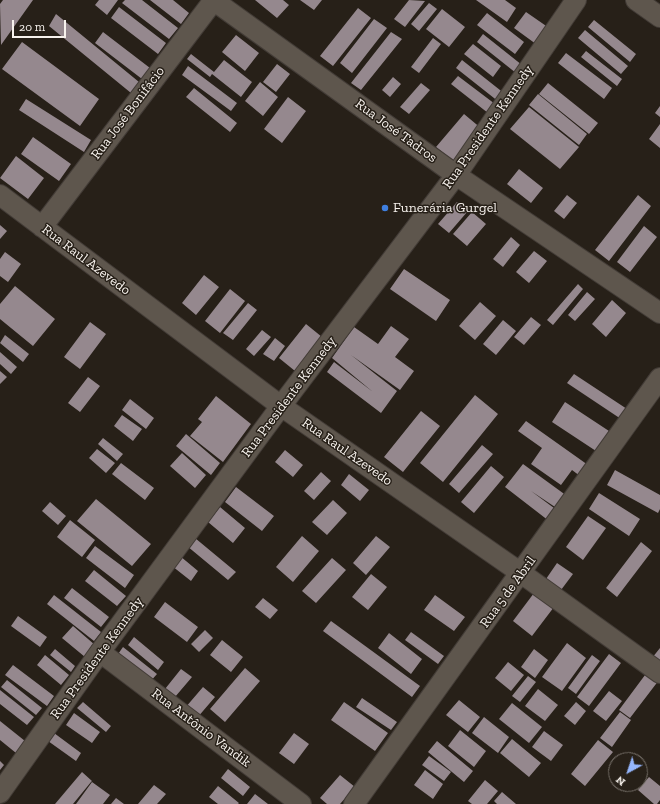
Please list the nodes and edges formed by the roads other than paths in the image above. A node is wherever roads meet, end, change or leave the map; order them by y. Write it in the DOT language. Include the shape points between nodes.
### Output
graph roads {
  1 [pos="213,0"];
  2 [pos="576,0"];
  3 [pos="636,0"];
  4 [pos="660,17"];
  5 [pos="456,175"];
  6 [pos="0,195"];
  7 [pos="42,227"];
  8 [pos="660,314"];
  9 [pos="660,378"];
  10 [pos="281,406"];
  11 [pos="521,573"];
  12 [pos="100,652"];
  13 [pos="660,673"];
  14 [pos="0,793"];
  15 [pos="301,804"];
  16 [pos="354,804"];
  1 -- 5 [label="street, Rua José Tadros"];
  1 -- 7 [label="street, Rua José Bonifácio"];
  2 -- 5 [label="street, Rua Presidente Kennedy"];
  3 -- 4 [label="street"];
  5 -- 8 [label="street, Rua José Tadros"];
  5 -- 10 [label="street, Rua Presidente Kennedy"];
  6 -- 7 [label="street, Rua Raul Azevedo"];
  7 -- 10 [label="street, Rua Raul Azevedo"];
  9 -- 11 [label="street, Rua 5 de Abril"];
  10 -- 11 [label="street, Rua Raul Azevedo"];
  10 -- 12 [label="street, Rua Presidente Kennedy"];
  11 -- 13 [label="street, Rua Raul Azevedo"];
  11 -- 16 [label="street, Rua 5 de Abril"];
  12 -- 14 [label="street, Rua Presidente Kennedy"];
  12 -- 15 [label="street, Rua Antônio Vandik"];
}
